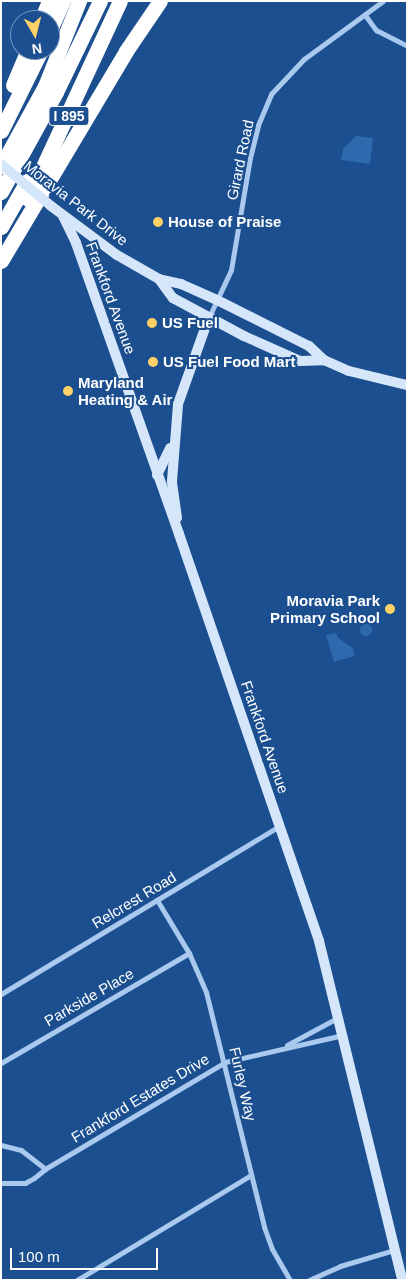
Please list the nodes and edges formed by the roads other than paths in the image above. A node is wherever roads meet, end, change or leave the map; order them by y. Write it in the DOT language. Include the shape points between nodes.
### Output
graph roads {
  1 [pos="79,1"];
  2 [pos="88,1"];
  3 [pos="100,1"];
  4 [pos="120,1"];
  5 [pos="160,1"];
  6 [pos="383,1"];
  7 [pos="365,14"];
  8 [pos="407,46"];
  9 [pos="95,58"];
  10 [pos="23,60"];
  11 [pos="36,60"];
  12 [pos="45,86"];
  13 [pos="1,109"];
  14 [pos="1,131"];
  15 [pos="1,165"];
  16 [pos="1,192"];
  17 [pos="62,216"];
  18 [pos="1,227"];
  19 [pos="1,253"];
  20 [pos="1,261"];
  21 [pos="159,279"];
  22 [pos="217,300"];
  23 [pos="210,317"];
  24 [pos="324,360"];
  25 [pos="407,385"];
  26 [pos="174,438"];
  27 [pos="157,475"];
  28 [pos="179,534"];
  29 [pos="280,826"];
  30 [pos="157,900"];
  31 [pos="189,953"];
  32 [pos="1,994"];
  33 [pos="340,1017"];
  34 [pos="344,1035"];
  35 [pos="280,1049"];
  36 [pos="225,1062"];
  37 [pos="1,1063"];
  38 [pos="1,1145"];
  39 [pos="45,1168"];
  40 [pos="251,1175"];
  41 [pos="1,1183"];
  42 [pos="395,1250"];
  43 [pos="77,1280"];
  44 [pos="290,1280"];
  45 [pos="309,1280"];
  46 [pos="402,1280"];
  1 -- 12 [label="highway, I 895"];
  2 -- 12 [label="highway" via="59,65"];
  3 -- 16 [label="highway" via="56,92"];
  4 -- 9 [label="highway, I 895"];
  5 -- 20 [label="highway" via="126,51"];
  6 -- 7 [label="street"];
  7 -- 8 [label="street" via="376,30"];
  7 -- 22 [label="street, Girard Road" via="304,59 271,94 258,125 250,158 231,270"];
  9 -- 18 [label="highway, I 895"];
  9 -- 19 [label="highway, I 895"];
  10 -- 13 [label="highway"];
  11 -- 14 [label="highway"];
  12 -- 15 [label="highway"];
  15 -- 17 [label="street, Moravia Park Drive, bridge"];
  17 -- 21 [label="street, Moravia Park Drive" via="117,255"];
  17 -- 27 [label="street, Frankford Avenue" via="76,243"];
  21 -- 22 [label="street, Moravia Park Drive" via="181,284"];
  21 -- 23 [label="street, Moravia Park Drive" via="173,298"];
  22 -- 23 [label="street, Girard Road"];
  22 -- 24 [label="street, Moravia Park Drive" via="309,346"];
  23 -- 24 [label="street, Moravia Park Drive" via="300,361"];
  23 -- 26 [label="street" via="182,388"];
  24 -- 25 [label="street, Moravia Park Drive" via="349,371"];
  26 -- 27 [label="street"];
  26 -- 28 [label="street" via="172,481"];
  27 -- 28 [label="street, Frankford Avenue"];
  28 -- 29 [label="street, Frankford Avenue"];
  29 -- 30 [label="street, Relcrest Road"];
  29 -- 33 [label="street, Frankford Avenue" via="319,941"];
  30 -- 31 [label="street, Furley Way"];
  30 -- 32 [label="street, Relcrest Road"];
  31 -- 36 [label="street, Furley Way" via="211,1006"];
  31 -- 37 [label="street, Parkside Place"];
  33 -- 34 [label="street, Frankford Avenue"];
  33 -- 35 [label="street, Frankford Estates Drive"];
  34 -- 35 [label="street, Frankford Estates Drive"];
  34 -- 42 [label="street, Frankford Avenue"];
  35 -- 36 [label="street, Frankford Estates Drive"];
  36 -- 39 [label="street, Frankford Estates Drive"];
  36 -- 40 [label="street, Furley Way"];
  38 -- 39 [label="street" via="21,1150"];
  39 -- 41 [label="street, Frankford Estates Drive" via="25,1183"];
  40 -- 43 [label="street"];
  40 -- 44 [label="street, Furley Way" via="268,1241"];
  42 -- 45 [label="street" via="340,1266"];
  42 -- 46 [label="street, Frankford Avenue"];
}
